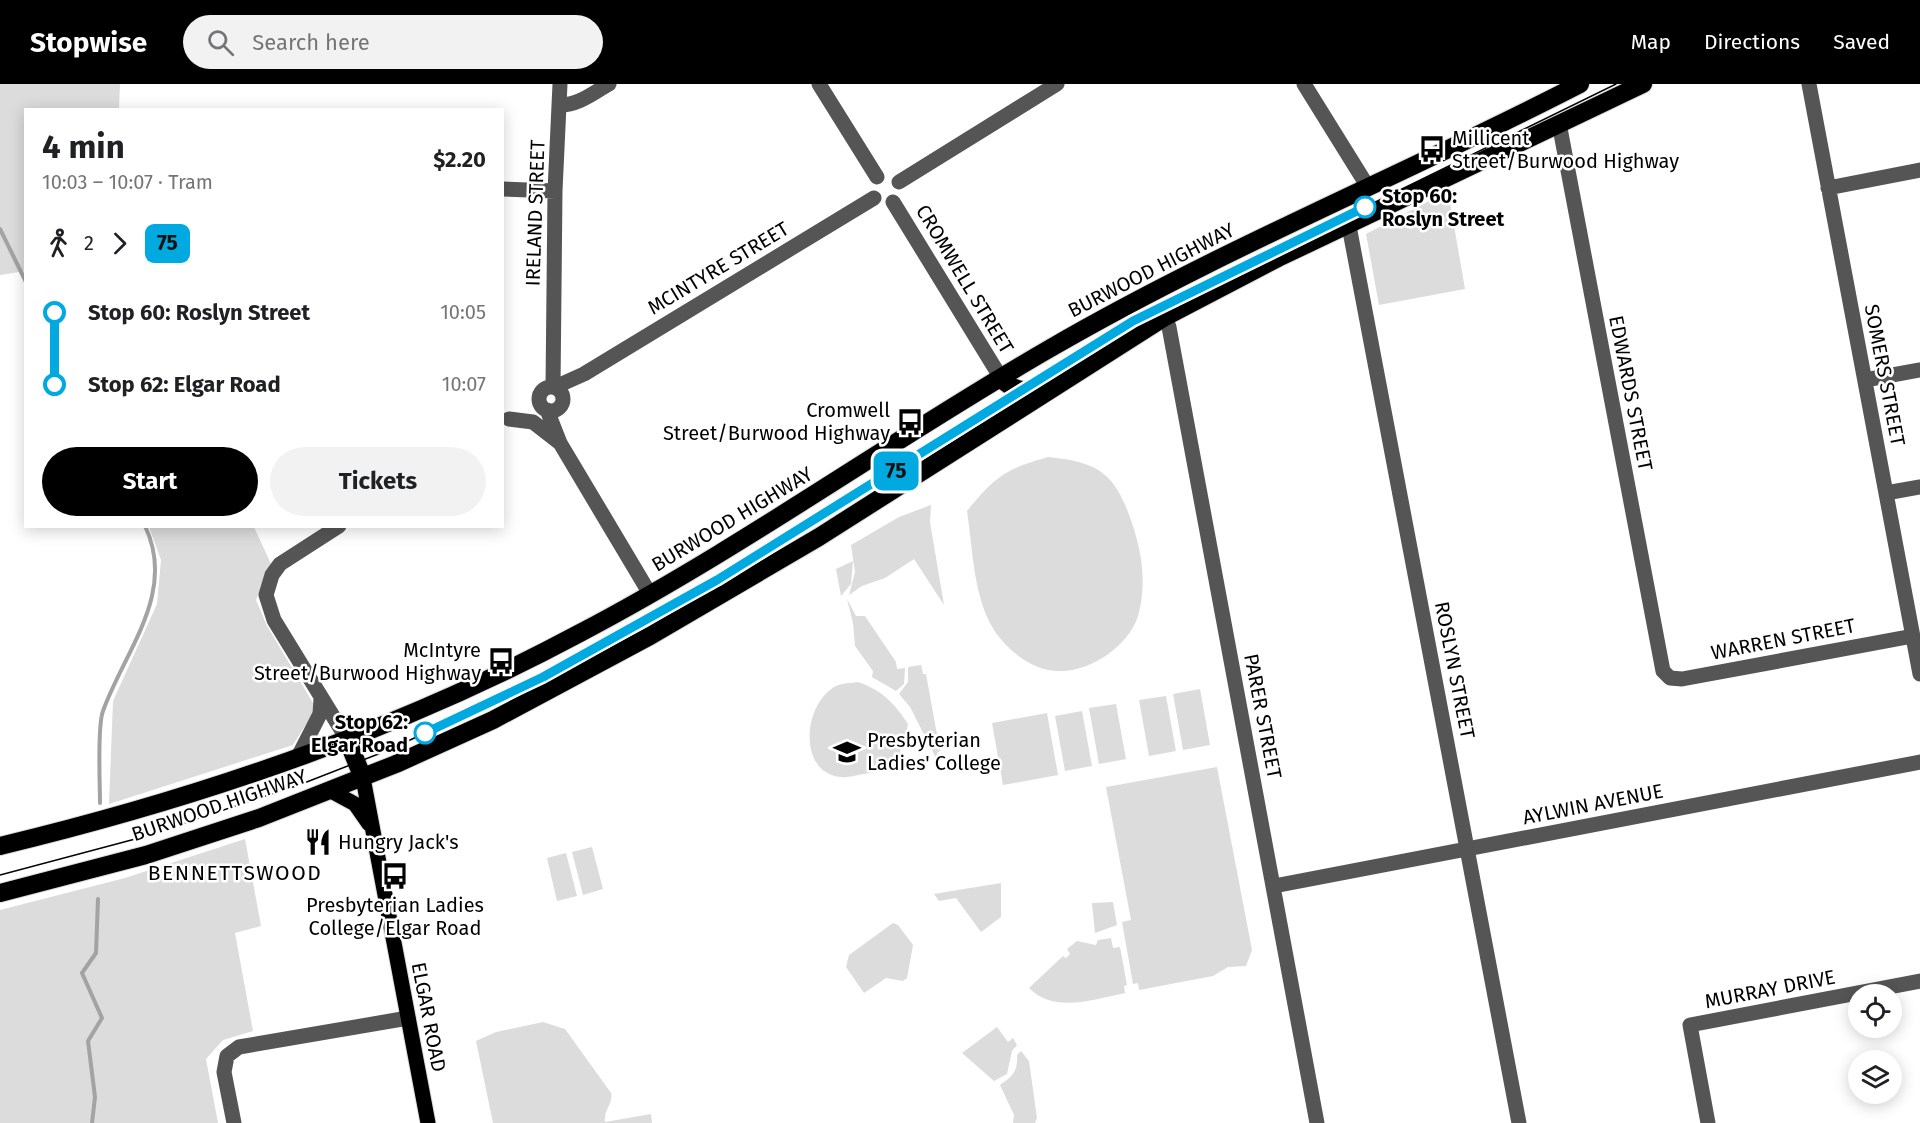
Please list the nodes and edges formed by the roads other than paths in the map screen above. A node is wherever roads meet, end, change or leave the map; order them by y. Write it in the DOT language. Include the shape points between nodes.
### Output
graph roads {
  1 [pos="560,84"];
  2 [pos="609,84"];
  3 [pos="819,84"];
  4 [pos="1058,84"];
  5 [pos="1304,84"];
  6 [pos="1580,84"];
  7 [pos="1643,84"];
  8 [pos="1809,84"];
  9 [pos="1553,98"];
  10 [pos="560,105"];
  11 [pos="1559,123"];
  12 [pos="1920,170"];
  13 [pos="878,177"];
  14 [pos="899,182"];
  15 [pos="1368,187"];
  16 [pos="1828,188"];
  17 [pos="504,189"];
  18 [pos="555,191"];
  19 [pos="874,198"];
  20 [pos="893,202"];
  21 [pos="1349,226"];
  22 [pos="1157,288"];
  23 [pos="1165,317"];
  24 [pos="552,344"];
  25 [pos="555,362"];
  26 [pos="1920,370"];
  27 [pos="584,374"];
  28 [pos="1074,377"];
  29 [pos="1001,378"];
  30 [pos="1865,380"];
  31 [pos="550,399"];
  32 [pos="511,419"];
  33 [pos="560,443"];
  34 [pos="1920,487"];
  35 [pos="1886,494"];
  36 [pos="336,528"];
  37 [pos="650,594"];
  38 [pos="1913,636"];
  39 [pos="1663,671"];
  40 [pos="1920,674"];
  41 [pos="321,699"];
  42 [pos="348,739"];
  43 [pos="299,755"];
  44 [pos="1920,762"];
  45 [pos="363,778"];
  46 [pos="331,791"];
  47 [pos="372,829"];
  48 [pos="0,846"];
  49 [pos="1468,850"];
  50 [pos="1274,886"];
  51 [pos="0,893"];
  52 [pos="1920,981"];
  53 [pos="408,1018"];
  54 [pos="234,1123"];
  55 [pos="428,1123"];
  56 [pos="1317,1123"];
  57 [pos="1519,1123"];
  58 [pos="1708,1123"];
  1 -- 10 [label="street, IRELAND STREET"];
  2 -- 10 [label="street" via="582,100"];
  3 -- 13 [label="street"];
  4 -- 14 [label="street"];
  5 -- 15 [label="street"];
  6 -- 9 [label="highway, BURWOOD HIGHWAY"];
  7 -- 11 [label="highway, BURWOOD HIGHWAY"];
  8 -- 16 [label="street, SOMERS STREET"];
  9 -- 11 [label="highway"];
  9 -- 15 [label="highway, BURWOOD HIGHWAY"];
  10 -- 18 [label="street, IRELAND STREET"];
  11 -- 21 [label="highway, BURWOOD HIGHWAY"];
  11 -- 39 [label="street, EDWARDS STREET"];
  12 -- 16 [label="street"];
  13 -- 14 [label="street" via="887,175"];
  13 -- 19 [label="street" via="871,188"];
  14 -- 20 [label="street" via="901,192"];
  15 -- 22 [label="highway, BURWOOD HIGHWAY"];
  16 -- 30 [label="street, SOMERS STREET"];
  17 -- 18 [label="street"];
  18 -- 24 [label="street, IRELAND STREET"];
  19 -- 20 [label="street" via="884,204"];
  19 -- 27 [label="street, MCINTYRE STREET"];
  20 -- 29 [label="street, CROMWELL STREET"];
  21 -- 23 [label="highway, BURWOOD HIGHWAY"];
  21 -- 49 [label="street, ROSLYN STREET"];
  22 -- 23 [label="highway"];
  22 -- 29 [label="highway, BURWOOD HIGHWAY"];
  23 -- 28 [label="highway, BURWOOD HIGHWAY"];
  23 -- 50 [label="street, PARER STREET"];
  24 -- 25 [label="street, IRELAND STREET"];
  24 -- 31 [label="street, IRELAND STREET"];
  25 -- 27 [label="street" via="568,373"];
  25 -- 31 [label="street, IRELAND STREET"];
  26 -- 30 [label="street"];
  27 -- 31 [label="street, MCINTYRE STREET"];
  28 -- 29 [label="highway" via="1038,390 1022,391 1013,389"];
  28 -- 45 [label="highway, BURWOOD HIGHWAY" via="870,506 641,641 493,720"];
  29 -- 37 [label="highway, BURWOOD HIGHWAY"];
  30 -- 35 [label="street, SOMERS STREET"];
  31 -- 32 [label="street"];
  31 -- 33 [label="street, IRELAND STREET"];
  32 -- 33 [label="street" via="533,422"];
  33 -- 37 [label="street, IRELAND STREET"];
  34 -- 35 [label="street"];
  35 -- 38 [label="street, SOMERS STREET"];
  36 -- 41 [label="street" via="280,564 272,574 266,595 274,620"];
  37 -- 42 [label="highway, BURWOOD HIGHWAY" via="518,665"];
  38 -- 39 [label="street, WARREN STREET" via="1682,679 1670,678"];
  38 -- 40 [label="street, SOMERS STREET"];
  41 -- 42 [label="street"];
  41 -- 43 [label="street" via="320,714"];
  42 -- 43 [label="highway, BURWOOD HIGHWAY"];
  42 -- 45 [label="highway"];
  43 -- 48 [label="highway, BURWOOD HIGHWAY" via="122,814"];
  44 -- 49 [label="street, AYLWIN AVENUE"];
  45 -- 46 [label="highway, BURWOOD HIGHWAY"];
  45 -- 47 [label="main road, ELGAR ROAD"];
  46 -- 47 [label="main road" via="355,804"];
  46 -- 51 [label="highway, BURWOOD HIGHWAY" via="146,855"];
  47 -- 53 [label="main road, ELGAR ROAD"];
  49 -- 50 [label="street, AYLWIN AVENUE"];
  49 -- 57 [label="street, ROSLYN STREET"];
  50 -- 56 [label="street, PARER STREET"];
  52 -- 58 [label="street, MURRAY DRIVE" via="1690,1025"];
  53 -- 54 [label="street" via="239,1047 227,1056 224,1072"];
  53 -- 55 [label="main road, ELGAR ROAD"];
}
